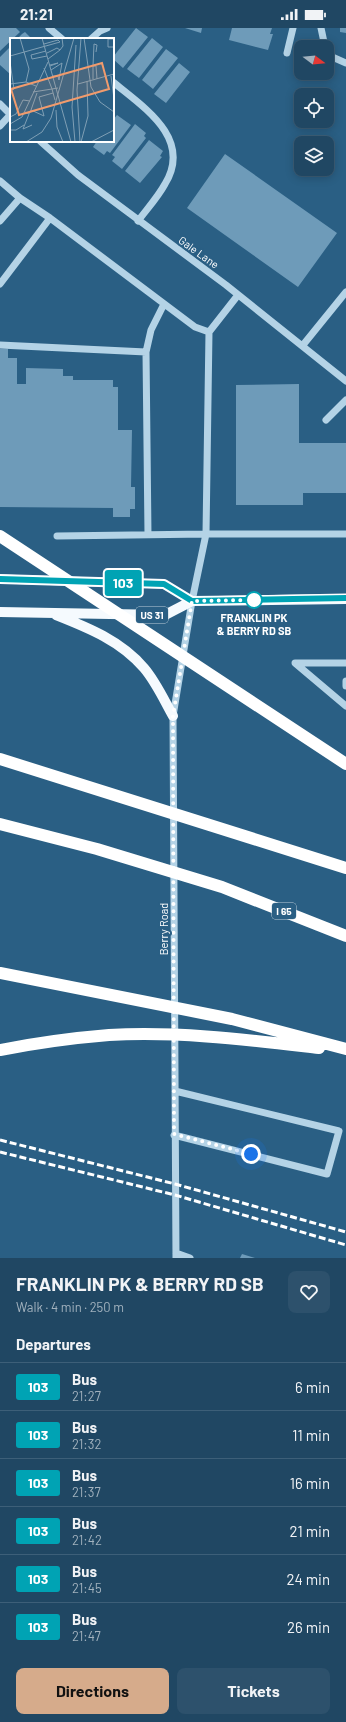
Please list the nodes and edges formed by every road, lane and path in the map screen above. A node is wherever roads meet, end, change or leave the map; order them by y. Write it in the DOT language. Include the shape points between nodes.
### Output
graph roads {
  1 [pos="49,28"];
  2 [pos="107,28"];
  3 [pos="294,28"];
  4 [pos="321,28"];
  5 [pos="61,38"];
  6 [pos="92,38"];
  7 [pos="324,40"];
  8 [pos="287,53"];
  9 [pos="334,58"];
  10 [pos="346,63"];
  11 [pos="114,83"];
  12 [pos="0,104"];
  13 [pos="10,114"];
  14 [pos="10,116"];
  15 [pos="0,126"];
  16 [pos="41,142"];
  17 [pos="0,181"];
  18 [pos="20,198"];
  19 [pos="50,218"];
  20 [pos="0,221"];
  21 [pos="138,221"];
  22 [pos="0,284"];
  23 [pos="346,292"];
  24 [pos="238,295"];
  25 [pos="164,304"];
  26 [pos="209,332"];
  27 [pos="0,345"];
  28 [pos="303,346"];
  29 [pos="146,352"];
  30 [pos="346,381"];
  31 [pos="346,400"];
  32 [pos="326,420"];
  33 [pos="206,534"];
  34 [pos="346,534"];
  35 [pos="148,535"];
  36 [pos="0,536"];
  37 [pos="57,536"];
  38 [pos="0,541"];
  39 [pos="13,546"];
  40 [pos="0,579"];
  41 [pos="346,598"];
  42 [pos="192,601"];
  43 [pos="0,612"];
  44 [pos="51,613"];
  45 [pos="346,663"];
  46 [pos="346,681"];
  47 [pos="346,686"];
  48 [pos="346,706"];
  49 [pos="173,716"];
  50 [pos="0,759"];
  51 [pos="346,764"];
  52 [pos="0,824"];
  53 [pos="346,868"];
  54 [pos="346,936"];
  55 [pos="0,973"];
  56 [pos="0,1050"];
  57 [pos="346,1050"];
  58 [pos="175,1091"];
  59 [pos="342,1132"];
  60 [pos="174,1134"];
  61 [pos="176,1256"];
  62 [pos="190,1258"];
  1 -- 5 [label="street"];
  2 -- 6 [label="street"];
  3 -- 8 [label="street"];
  4 -- 7 [label="street"];
  9 -- 10 [label="street"];
  11 -- 21 [label="street" via="163,126 172,145 172,169 166,184"];
  12 -- 13 [label="street"];
  14 -- 15 [label="street"];
  16 -- 21 [label="street, Gale Lane" via="78,175"];
  17 -- 18 [label="street"];
  18 -- 19 [label="street"];
  18 -- 20 [label="street"];
  19 -- 22 [label="street"];
  19 -- 25 [label="street"];
  21 -- 24 [label="street, Gale Lane"];
  23 -- 28 [label="street"];
  24 -- 26 [label="street"];
  24 -- 28 [label="street, Gale Lane"];
  25 -- 26 [label="street" via="195,327"];
  25 -- 29 [label="street" via="151,330"];
  26 -- 33 [label="street, Berry Road"];
  27 -- 29 [label="street"];
  28 -- 30 [label="street, Gale Lane"];
  29 -- 35 [label="street"];
  31 -- 32 [label="street"];
  33 -- 34 [label="street"];
  33 -- 35 [label="street"];
  33 -- 42 [label="street, Berry Road"];
  35 -- 37 [label="street"];
  36 -- 39 [label="highway"];
  38 -- 39 [label="highway"];
  39 -- 51 [label="highway"];
  40 -- 42 [label="main road" via="164,584"];
  41 -- 42 [label="main road, US 31"];
  42 -- 44 [label="main road, US 31" via="165,615"];
  42 -- 49 [label="street, Berry Road"];
  43 -- 44 [label="main road, US 31"];
  44 -- 49 [label="main road" via="98,632 120,646 144,668 160,690"];
  45 -- 48 [label="street" via="295,664"];
  46 -- 47 [label="street"];
  49 -- 58 [label="street, Berry Road"];
  50 -- 53 [label="highway"];
  52 -- 54 [label="highway, I 65" via="97,849 222,887"];
  55 -- 57 [label="highway" via="232,1019"];
  56 -- 57 [label="highway" via="109,1035 232,1038"];
  58 -- 59 [label="street"];
  58 -- 60 [label="street, Berry Road"];
  59 -- 60 [label="street" via="327,1174"];
  60 -- 61 [label="street, Berry Road"];
  61 -- 62 [label="street"];
}
